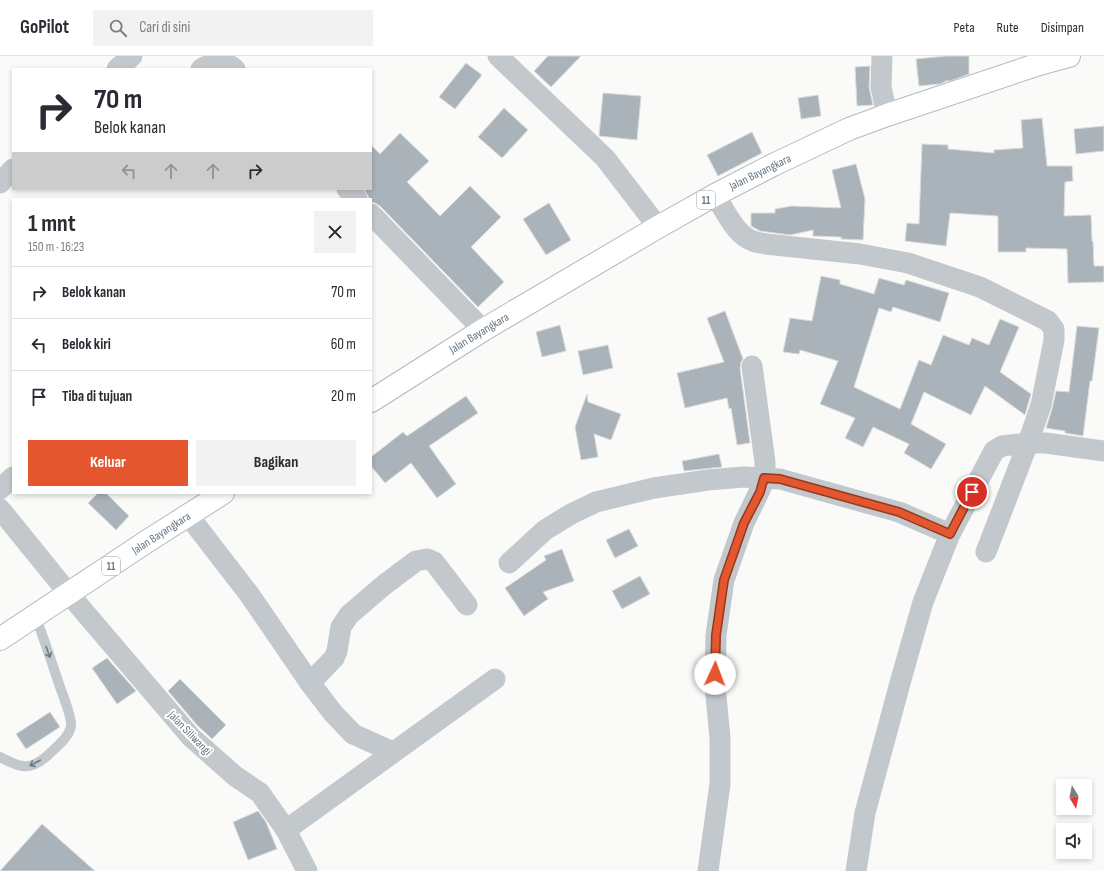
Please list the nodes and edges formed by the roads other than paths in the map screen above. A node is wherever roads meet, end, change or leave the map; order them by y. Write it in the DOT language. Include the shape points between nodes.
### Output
graph roads {
  1 [pos="498,56"];
  2 [pos="882,56"];
  3 [pos="1069,56"];
  4 [pos="203,68"];
  5 [pos="233,68"];
  6 [pos="887,114"];
  7 [pos="12,171"];
  8 [pos="0,183"];
  9 [pos="348,190"];
  10 [pos="715,195"];
  11 [pos="356,198"];
  12 [pos="372,215"];
  13 [pos="658,226"];
  14 [pos="483,330"];
  15 [pos="752,366"];
  16 [pos="372,400"];
  17 [pos="1028,442"];
  18 [pos="1104,451"];
  19 [pos="12,478"];
  20 [pos="764,478"];
  21 [pos="0,489"];
  22 [pos="221,494"];
  23 [pos="0,508"];
  24 [pos="188,516"];
  25 [pos="950,534"];
  26 [pos="986,552"];
  27 [pos="509,563"];
  28 [pos="69,594"];
  29 [pos="467,604"];
  30 [pos="35,616"];
  31 [pos="0,639"];
  32 [pos="495,679"];
  33 [pos="310,683"];
  34 [pos="393,752"];
  35 [pos="0,757"];
  36 [pos="286,830"];
  37 [pos="307,871"];
  38 [pos="708,871"];
  39 [pos="856,871"];
  1 -- 13 [label="street" via="605,158"];
  2 -- 6 [label="street" via="881,87"];
  3 -- 6 [label="highway, Jalan Bayangkara / 11"];
  4 -- 5 [label="street" via="214,62 224,62"];
  6 -- 10 [label="highway, Jalan Bayangkara / 11" via="849,129"];
  7 -- 8 [label="street"];
  9 -- 11 [label="street"];
  10 -- 13 [label="highway, Jalan Bayangkara / 11"];
  10 -- 17 [label="street" via="737,231 753,241 860,254 908,263 980,287 1048,321 1054,329 1054,340 1041,405"];
  12 -- 14 [label="street"];
  13 -- 14 [label="highway, Jalan Bayangkara / 11"];
  14 -- 16 [label="highway, Jalan Bayangkara / 11"];
  15 -- 20 [label="street" via="765,462"];
  17 -- 18 [label="street"];
  17 -- 25 [label="street" via="1002,446 994,451"];
  17 -- 26 [label="street"];
  19 -- 21 [label="street"];
  20 -- 25 [label="street" via="780,479 899,512"];
  20 -- 27 [label="street" via="708,480 596,502 545,530"];
  20 -- 38 [label="street" via="760,492 744,523 724,580 716,635 715,686 720,738 720,784"];
  22 -- 24 [label="highway, Jalan Bayangkara / 11"];
  23 -- 28 [label="street, Jalan Siliwangi"];
  24 -- 28 [label="highway, Jalan Bayangkara / 11"];
  24 -- 33 [label="street" via="249,594"];
  25 -- 39 [label="street" via="923,602 900,683 866,813"];
  28 -- 30 [label="highway, Jalan Bayangkara / 11"];
  28 -- 36 [label="street, Jalan Siliwangi" via="190,736 235,776 260,793"];
  29 -- 33 [label="street" via="434,562 427,559 416,561 349,615 341,628 334,658"];
  30 -- 31 [label="highway, Jalan Bayangkara / 11"];
  30 -- 35 [label="lane, one-way" via="71,725 66,737 35,765 27,767"];
  32 -- 34 [label="street"];
  33 -- 34 [label="street" via="353,734"];
  34 -- 36 [label="street"];
  36 -- 37 [label="street, Jalan Siliwangi"];
}
